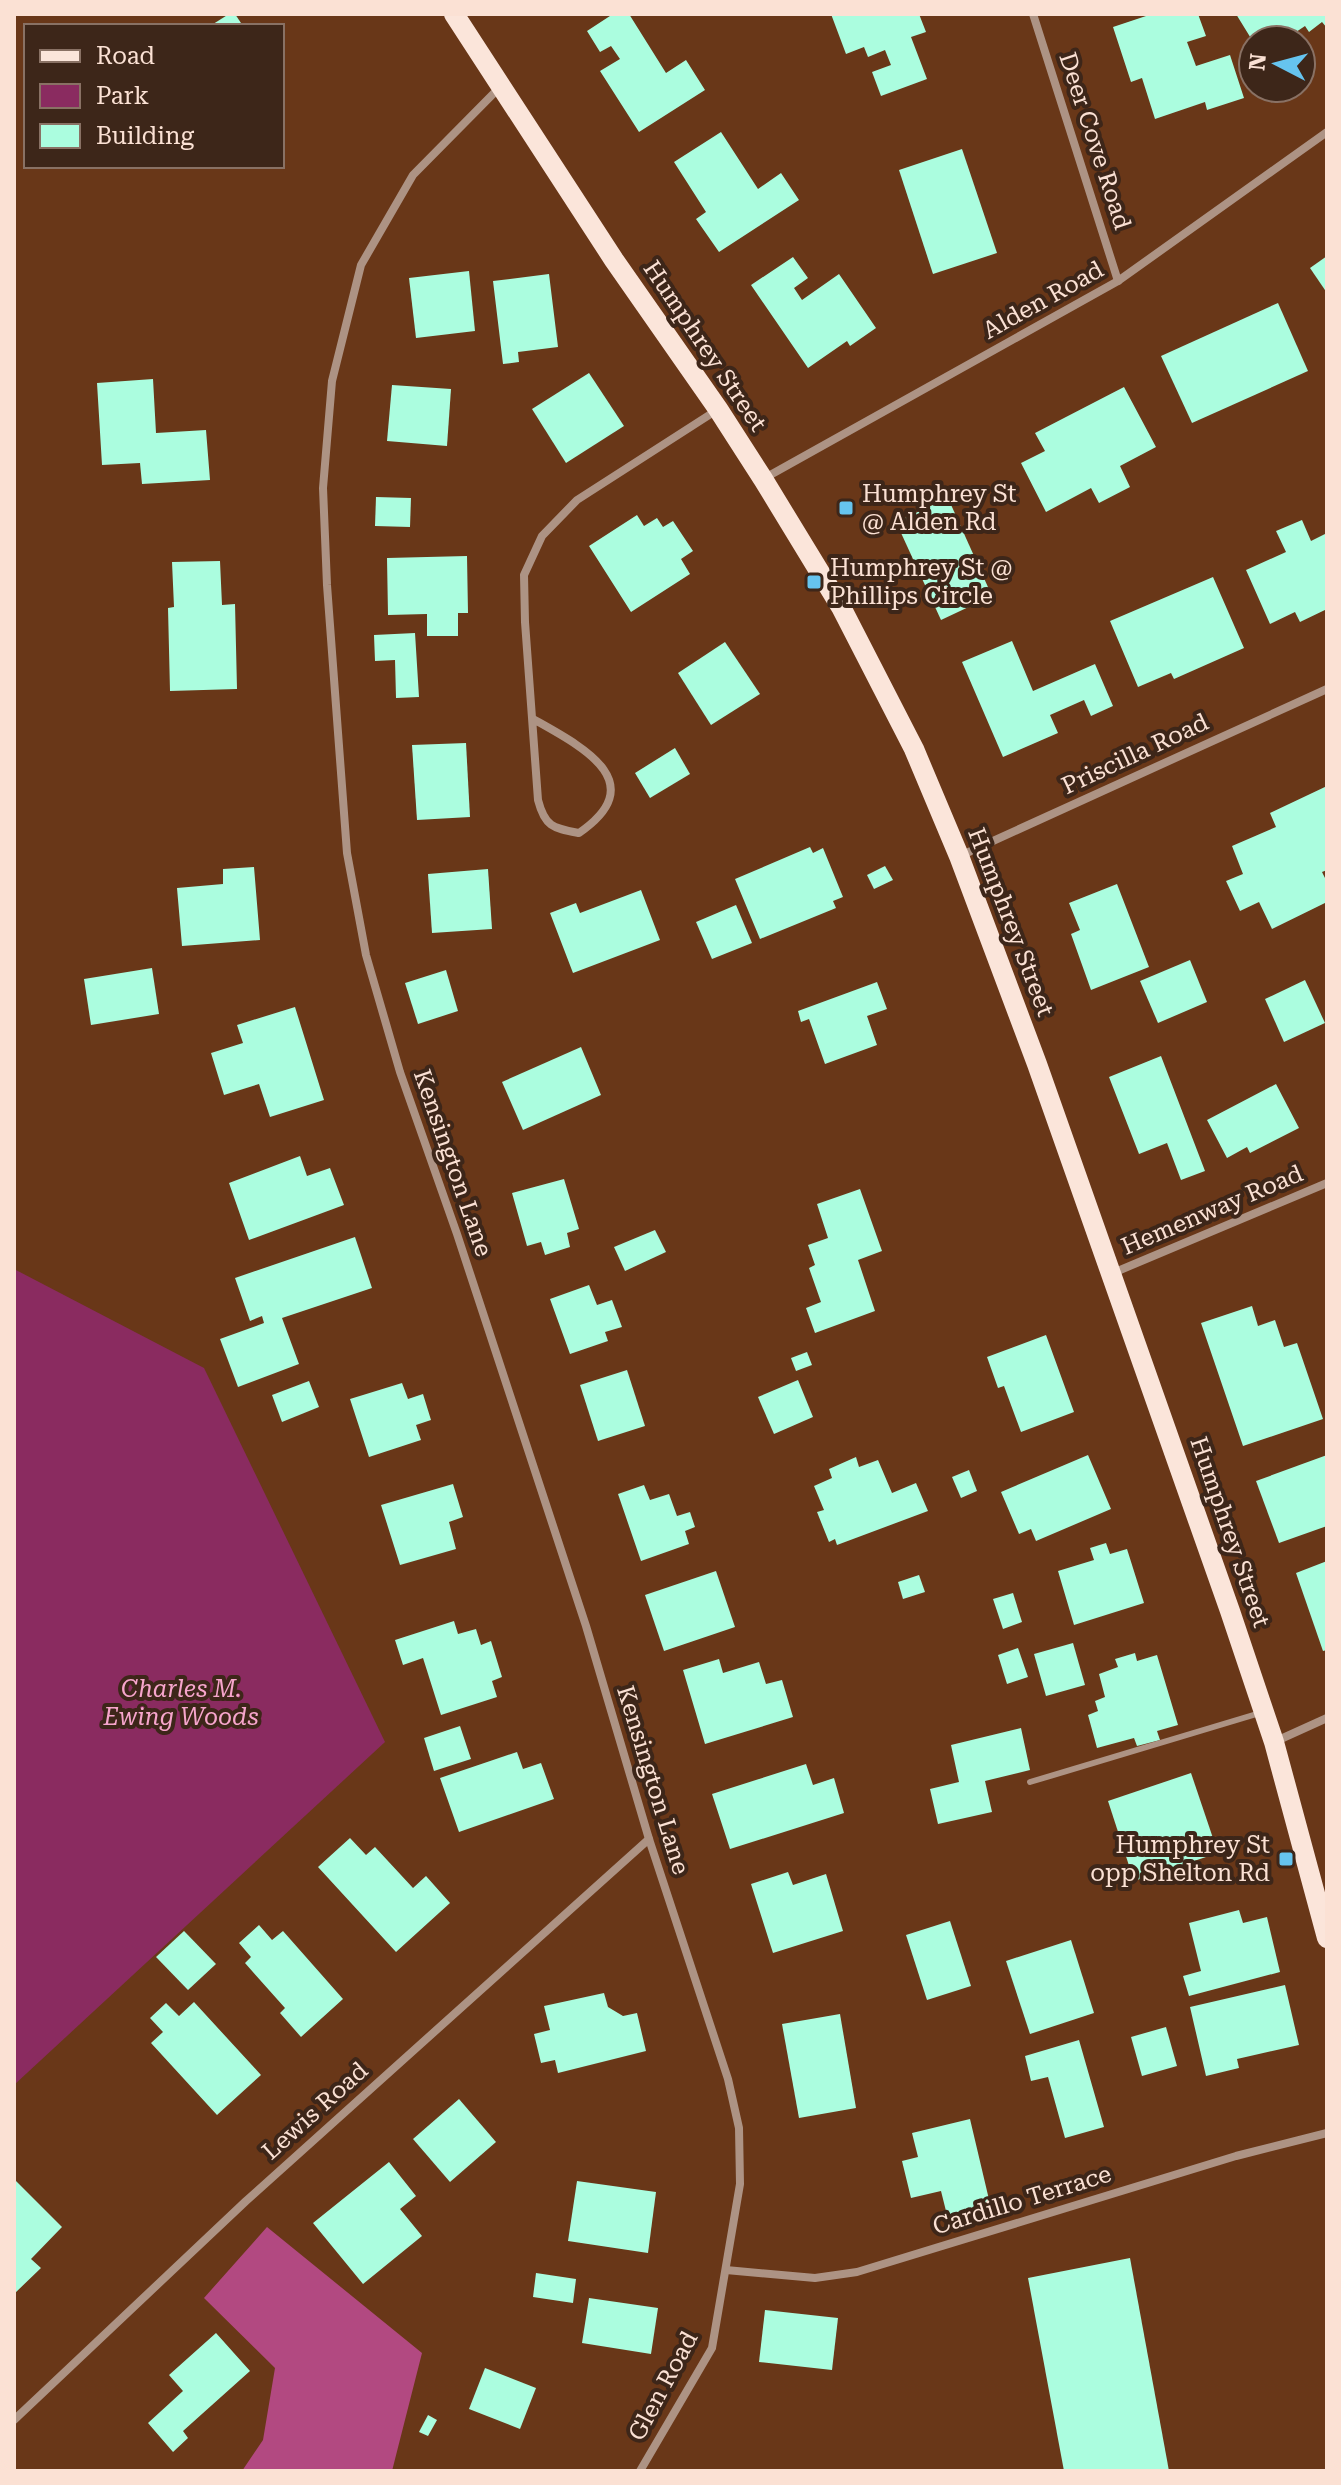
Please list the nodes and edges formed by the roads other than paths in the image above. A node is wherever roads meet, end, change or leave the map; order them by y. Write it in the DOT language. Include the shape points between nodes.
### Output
graph roads {
  1 [pos="454,14"];
  2 [pos="1033,14"];
  3 [pos="500,86"];
  4 [pos="1327,132"];
  5 [pos="1118,281"];
  6 [pos="718,409"];
  7 [pos="763,479"];
  8 [pos="1327,689"];
  9 [pos="533,719"];
  10 [pos="959,856"];
  11 [pos="1327,1183"];
  12 [pos="1113,1273"];
  13 [pos="1264,1712"];
  14 [pos="1327,1718"];
  15 [pos="1274,1742"];
  16 [pos="1030,1782"];
  17 [pos="649,1839"];
  18 [pos="1327,1938"];
  19 [pos="1327,2133"];
  20 [pos="726,2270"];
  21 [pos="14,2420"];
  22 [pos="640,2471"];
  1 -- 3 [label="main road, Humphrey Street"];
  2 -- 5 [label="street, Deer Cove Road"];
  3 -- 6 [label="main road, Humphrey Street"];
  3 -- 17 [label="street, Kensington Lane" via="413,175 361,265 332,381 323,488 347,853 366,955 400,1072 544,1496"];
  4 -- 5 [label="street, Alden Road"];
  5 -- 7 [label="street, Alden Road"];
  6 -- 7 [label="main road, Humphrey Street"];
  6 -- 9 [label="street" via="577,500 542,536 524,575"];
  7 -- 10 [label="main road, Humphrey Street" via="849,621 914,749"];
  8 -- 10 [label="street, Priscilla Road"];
  9 -- 9 [label="street" via="569,740 609,775 611,797 597,821 579,833 557,829 543,819"];
  10 -- 12 [label="main road, Humphrey Street"];
  11 -- 12 [label="street, Hemenway Road"];
  12 -- 13 [label="main road, Humphrey Street"];
  13 -- 15 [label="main road, Humphrey Street"];
  13 -- 16 [label="lane"];
  14 -- 15 [label="street"];
  15 -- 18 [label="main road, Humphrey Street"];
  17 -- 20 [label="street, Kensington Lane" via="728,2079 739,2128 740,2184"];
  17 -- 21 [label="street, Lewis Road" via="246,2201"];
  19 -- 20 [label="street, Cardillo Terrace" via="1221,2160 857,2272 815,2278"];
  20 -- 22 [label="street, Glen Road" via="712,2348"];
}
